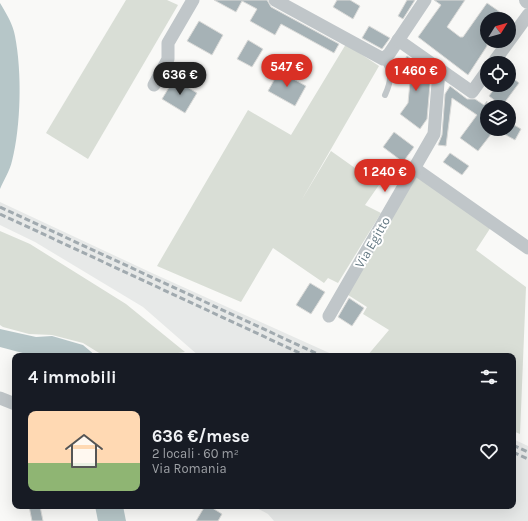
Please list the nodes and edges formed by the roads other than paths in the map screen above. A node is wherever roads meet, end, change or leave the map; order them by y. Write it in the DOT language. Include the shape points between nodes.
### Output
graph roads {
  1 [pos="192,0"];
  2 [pos="275,0"];
  3 [pos="425,0"];
  4 [pos="528,15"];
  5 [pos="398,40"];
  6 [pos="498,56"];
  7 [pos="383,59"];
  8 [pos="439,70"];
  9 [pos="480,81"];
  10 [pos="154,85"];
  11 [pos="385,95"];
  12 [pos="414,168"];
  13 [pos="528,248"];
  14 [pos="329,316"];
  15 [pos="0,398"];
  16 [pos="12,403"];
  1 -- 10 [label="street" via="168,43 168,59"];
  2 -- 7 [label="street"];
  3 -- 5 [label="street"];
  4 -- 6 [label="street"];
  5 -- 7 [label="street"];
  5 -- 8 [label="street"];
  7 -- 11 [label="lane" via="390,69 391,76"];
  8 -- 9 [label="street" via="472,92"];
  8 -- 12 [label="street, Via Egitto" via="434,134"];
  12 -- 13 [label="street"];
  12 -- 14 [label="street, Via Egitto"];
  15 -- 16 [label="street"];
}
